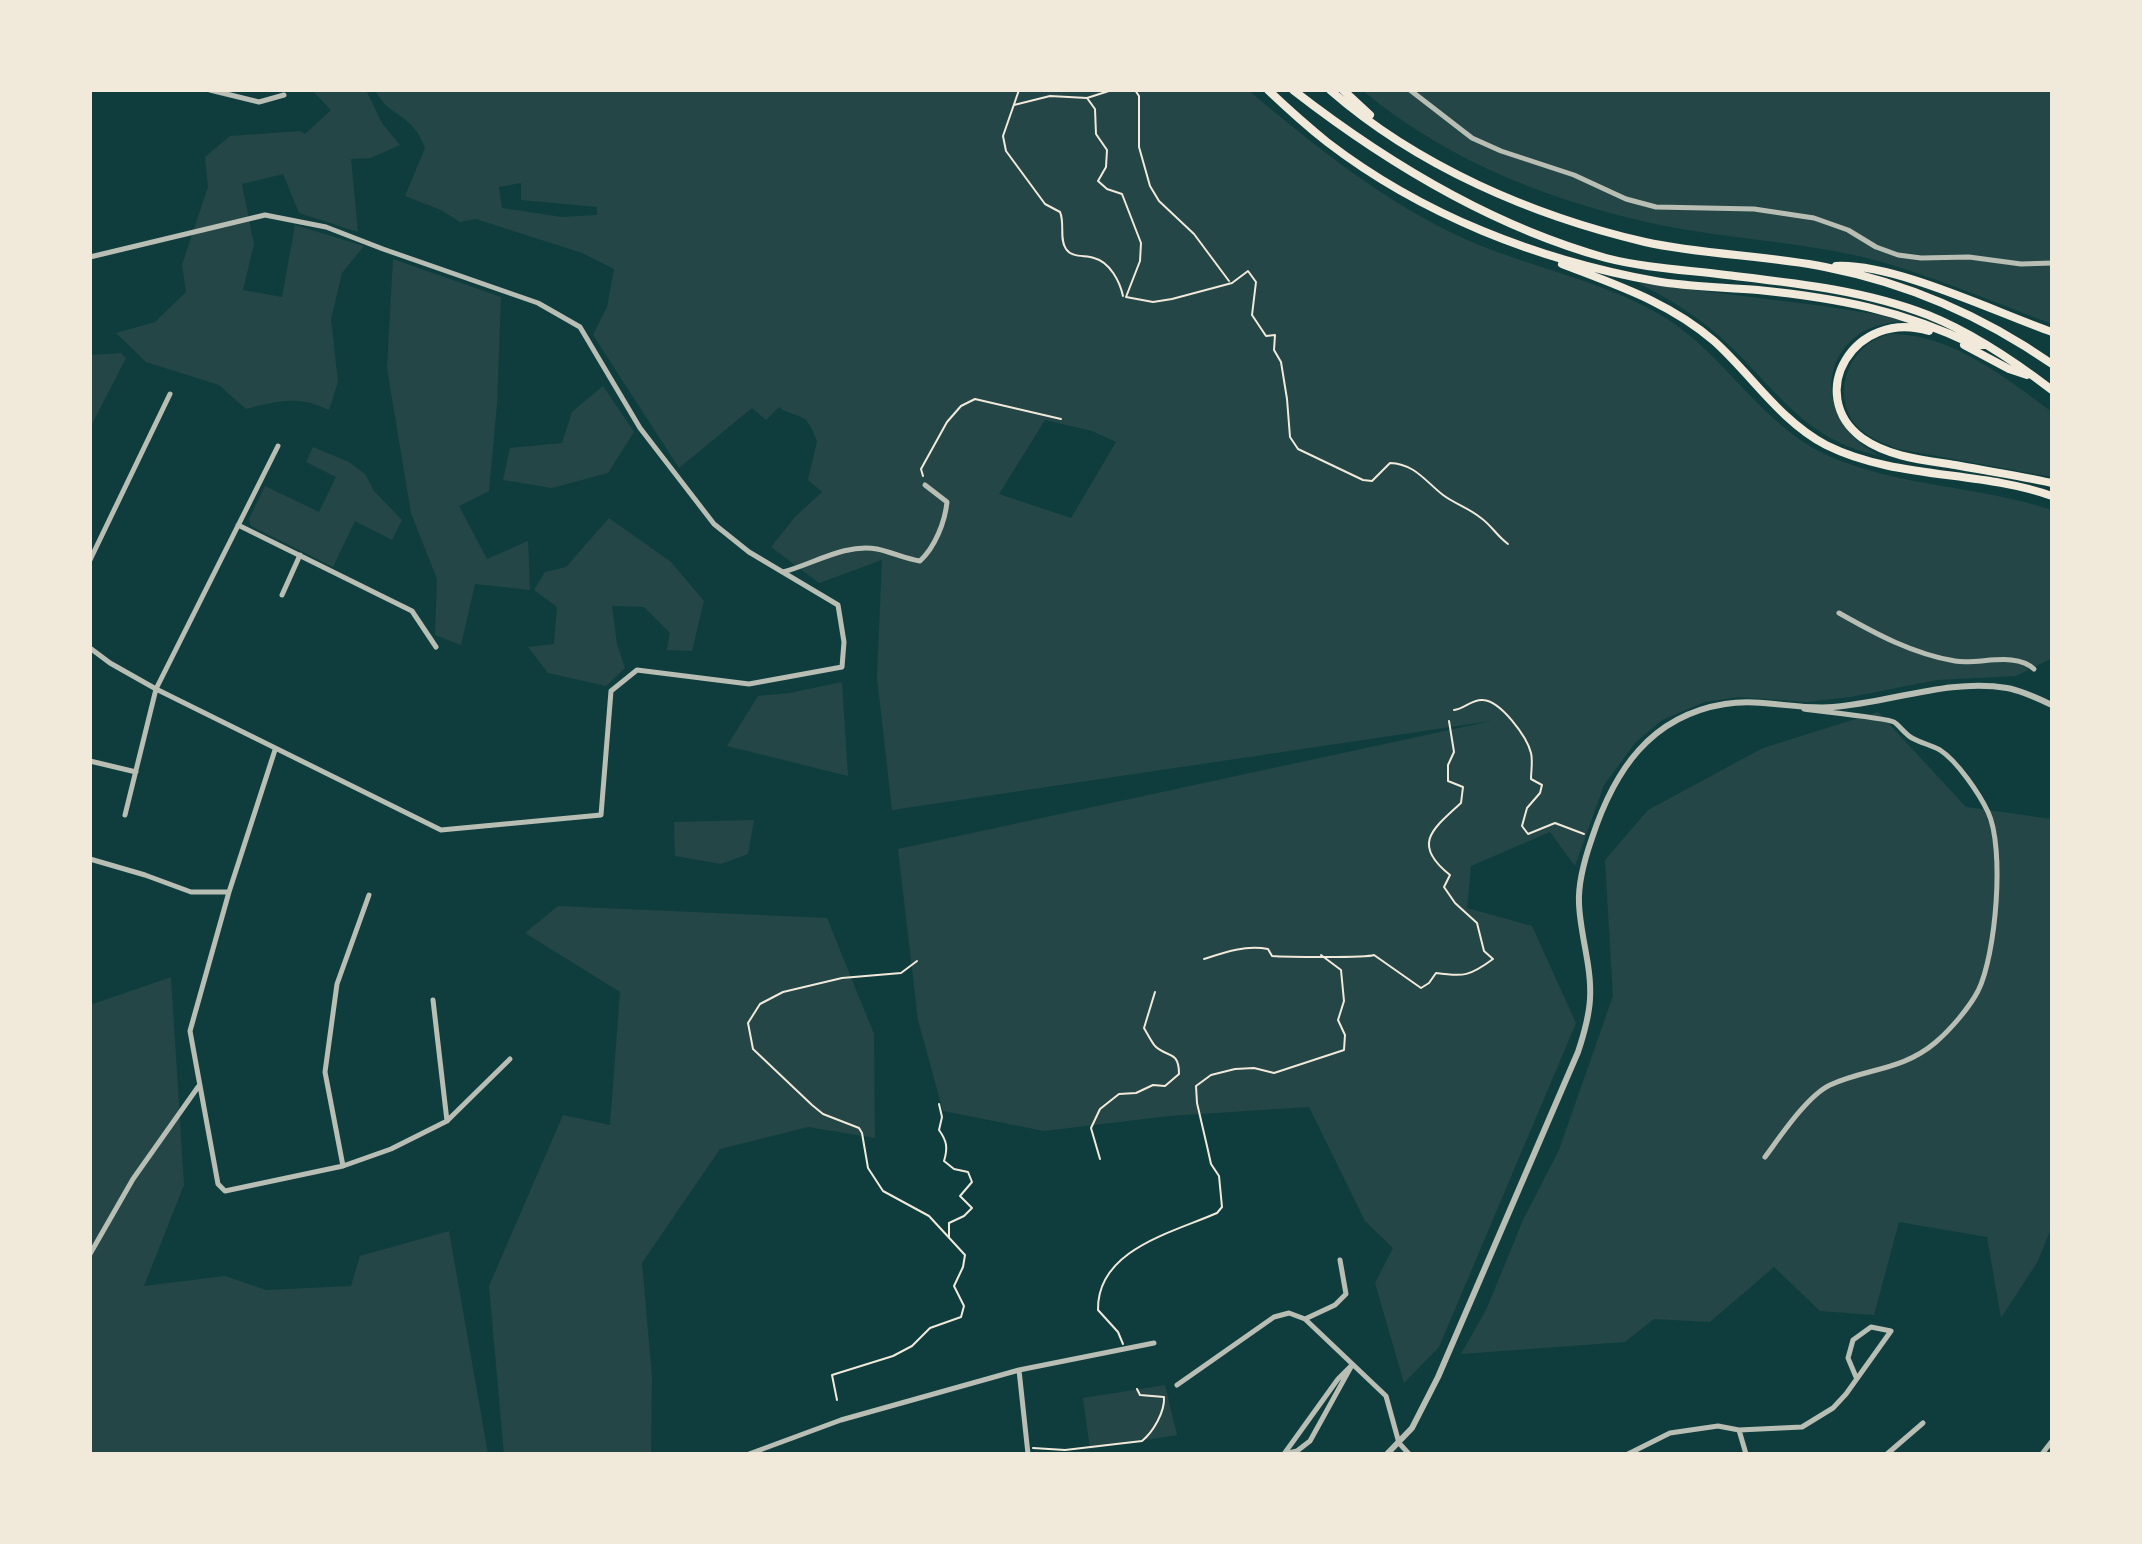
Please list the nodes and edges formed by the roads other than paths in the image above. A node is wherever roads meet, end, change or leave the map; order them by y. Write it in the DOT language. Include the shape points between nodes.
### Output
graph roads {
  1 [pos="210,90"];
  2 [pos="1268,90"];
  3 [pos="1293,90"];
  4 [pos="1330,90"];
  5 [pos="1343,90"];
  6 [pos="1410,90"];
  7 [pos="284,95"];
  8 [pos="1387,133"];
  9 [pos="1487,234"];
  10 [pos="90,257"];
  11 [pos="2052,263"];
  12 [pos="1826,267"];
  13 [pos="2052,332"];
  14 [pos="1987,345"];
  15 [pos="2052,364"];
  16 [pos="2036,377"];
  17 [pos="2052,390"];
  18 [pos="170,394"];
  19 [pos="278,446"];
  20 [pos="2052,483"];
  21 [pos="925,485"];
  22 [pos="2052,496"];
  23 [pos="238,525"];
  24 [pos="300,555"];
  25 [pos="90,560"];
  26 [pos="783,572"];
  27 [pos="282,595"];
  28 [pos="1839,613"];
  29 [pos="436,647"];
  30 [pos="90,648"];
  31 [pos="2034,669"];
  32 [pos="156,689"];
  33 [pos="2051,705"];
  34 [pos="1793,707"];
  35 [pos="275,750"];
  36 [pos="90,761"];
  37 [pos="136,772"];
  38 [pos="125,815"];
  39 [pos="90,859"];
  40 [pos="229,892"];
  41 [pos="369,895"];
  42 [pos="433,1000"];
  43 [pos="510,1059"];
  44 [pos="198,1086"];
  45 [pos="447,1121"];
  46 [pos="1765,1157"];
  47 [pos="343,1166"];
  48 [pos="90,1254"];
  49 [pos="1340,1260"];
  50 [pos="1305,1319"];
  51 [pos="1154,1343"];
  52 [pos="1352,1365"];
  53 [pos="1019,1370"];
  54 [pos="1856,1377"];
  55 [pos="1177,1385"];
  56 [pos="1923,1423"];
  57 [pos="1739,1430"];
  58 [pos="2052,1441"];
  59 [pos="1399,1443"];
  60 [pos="1028,1452"];
  61 [pos="749,1454"];
  62 [pos="1387,1454"];
  63 [pos="1409,1454"];
  64 [pos="1628,1454"];
  65 [pos="1746,1454"];
  66 [pos="1887,1454"];
  67 [pos="2042,1454"];
  1 -- 7 [label="street" via="259,102"];
  2 -- 9 [label="highway" via="1349,157"];
  3 -- 14 [label="highway" via="1348,132 1445,192 1522,229 1607,258 1826,288 1879,301 1927,315"];
  4 -- 8 [label="highway"];
  5 -- 8 [label="highway"];
  6 -- 11 [label="street" via="1472,138 1626,199 1656,207 1754,209 1814,218 1898,255"];
  8 -- 12 [label="highway" via="1436,163 1569,221 1646,242"];
  9 -- 14 [label="highway" via="1570,262 1657,282 1833,299 1886,310 1974,345"];
  9 -- 22 [label="highway" via="1667,307 1714,342 1794,424 1825,444 1902,469"];
  10 -- 26 [label="street" via="265,215 326,227 538,303 580,327 640,428 714,524"];
  12 -- 13 [label="highway" via="1855,265 1891,274"];
  12 -- 15 [label="highway" via="1948,305"];
  14 -- 16 [label="highway"];
  16 -- 17 [label="highway"];
  16 -- 20 [label="highway" via="1937,333 1898,326 1879,330 1850,352 1838,384 1839,408 1859,436 1890,452"];
  18 -- 25 [label="street"];
  19 -- 23 [label="street"];
  21 -- 26 [label="street" via="947,502 930,551 920,561 858,548"];
  23 -- 24 [label="street"];
  23 -- 32 [label="street"];
  24 -- 27 [label="street"];
  24 -- 29 [label="street" via="412,611"];
  26 -- 35 [label="street" via="838,605 842,667 749,684 637,670 611,691 601,815 441,830"];
  28 -- 31 [label="street" via="1887,640 1955,661 2008,660"];
  30 -- 32 [label="street"];
  32 -- 35 [label="street"];
  32 -- 37 [label="street"];
  33 -- 34 [label="street" via="2012,690 1983,687 1866,705"];
  34 -- 46 [label="street" via="1892,720 1954,762 1991,819 1997,849 1995,913 1987,963 1974,998 1936,1041 1894,1067 1830,1085"];
  34 -- 59 [label="street" via="1722,704 1672,722 1653,736 1609,793 1585,860 1579,901 1590,998 1578,1052 1438,1377"];
  35 -- 40 [label="street"];
  36 -- 37 [label="street"];
  37 -- 38 [label="street"];
  39 -- 40 [label="street" via="191,892"];
  40 -- 44 [label="street" via="190,1031"];
  41 -- 47 [label="street" via="337,984 325,1072"];
  42 -- 45 [label="street"];
  43 -- 45 [label="street"];
  44 -- 47 [label="street" via="218,1184 225,1191"];
  44 -- 48 [label="street" via="133,1179"];
  45 -- 47 [label="street"];
  49 -- 50 [label="street" via="1346,1294"];
  50 -- 52 [label="street"];
  50 -- 55 [label="street" via="1289,1313 1274,1317"];
  51 -- 53 [label="street"];
  52 -- 52 [label="street" via="1338,1379 1284,1454 1310,1441"];
  52 -- 59 [label="street" via="1386,1396"];
  53 -- 60 [label="street"];
  53 -- 61 [label="street" via="841,1420"];
  54 -- 54 [label="street" via="1873,1354 1891,1331 1871,1327 1853,1340 1848,1358"];
  54 -- 57 [label="street" via="1833,1408 1802,1427"];
  56 -- 66 [label="street"];
  57 -- 64 [label="street" via="1718,1426 1670,1433"];
  57 -- 65 [label="street"];
  58 -- 67 [label="street"];
  59 -- 62 [label="street"];
  59 -- 63 [label="street"];
}
